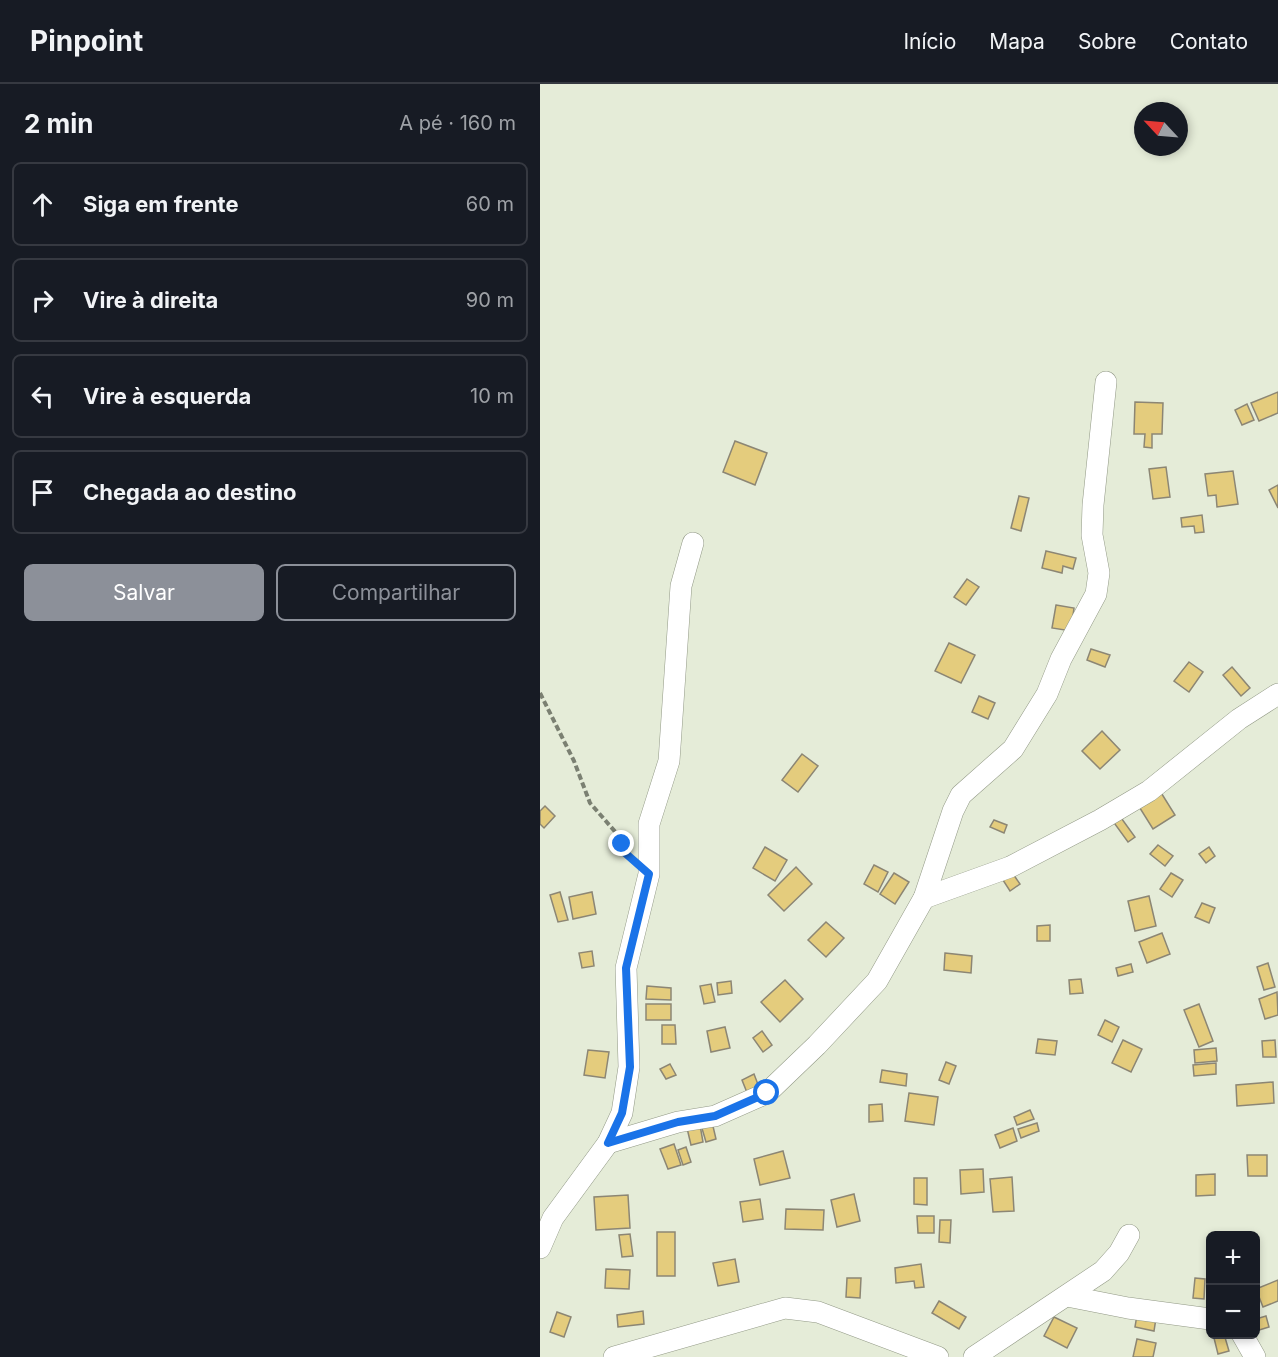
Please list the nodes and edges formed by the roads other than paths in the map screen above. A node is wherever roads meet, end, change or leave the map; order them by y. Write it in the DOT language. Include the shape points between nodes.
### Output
graph roads {
  1 [pos="1106,382"];
  2 [pos="693,543"];
  3 [pos="1278,694"];
  4 [pos="924,898"];
  5 [pos="608,1143"];
  6 [pos="1129,1235"];
  7 [pos="540,1248"];
  8 [pos="1067,1296"];
  9 [pos="1206,1318"];
  10 [pos="1244,1339"];
  11 [pos="614,1357"];
  12 [pos="938,1357"];
  13 [pos="974,1357"];
  14 [pos="1255,1357"];
  1 -- 4 [label="street" via="1093,505 1092,535 1099,573 1096,594 1047,694 1013,749 962,795"];
  2 -- 5 [label="street" via="681,586 669,761 650,824 649,874 626,968 630,1067 622,1113"];
  3 -- 4 [label="street" via="1239,719 1149,791 1101,820 1010,867"];
  4 -- 5 [label="street" via="877,981 767,1093 715,1116 678,1122"];
  5 -- 7 [label="street" via="553,1218"];
  6 -- 8 [label="street" via="1103,1271"];
  8 -- 9 [label="street"];
  8 -- 13 [label="street"];
  10 -- 14 [label="street"];
  11 -- 12 [label="street" via="785,1308 818,1312"];
}
